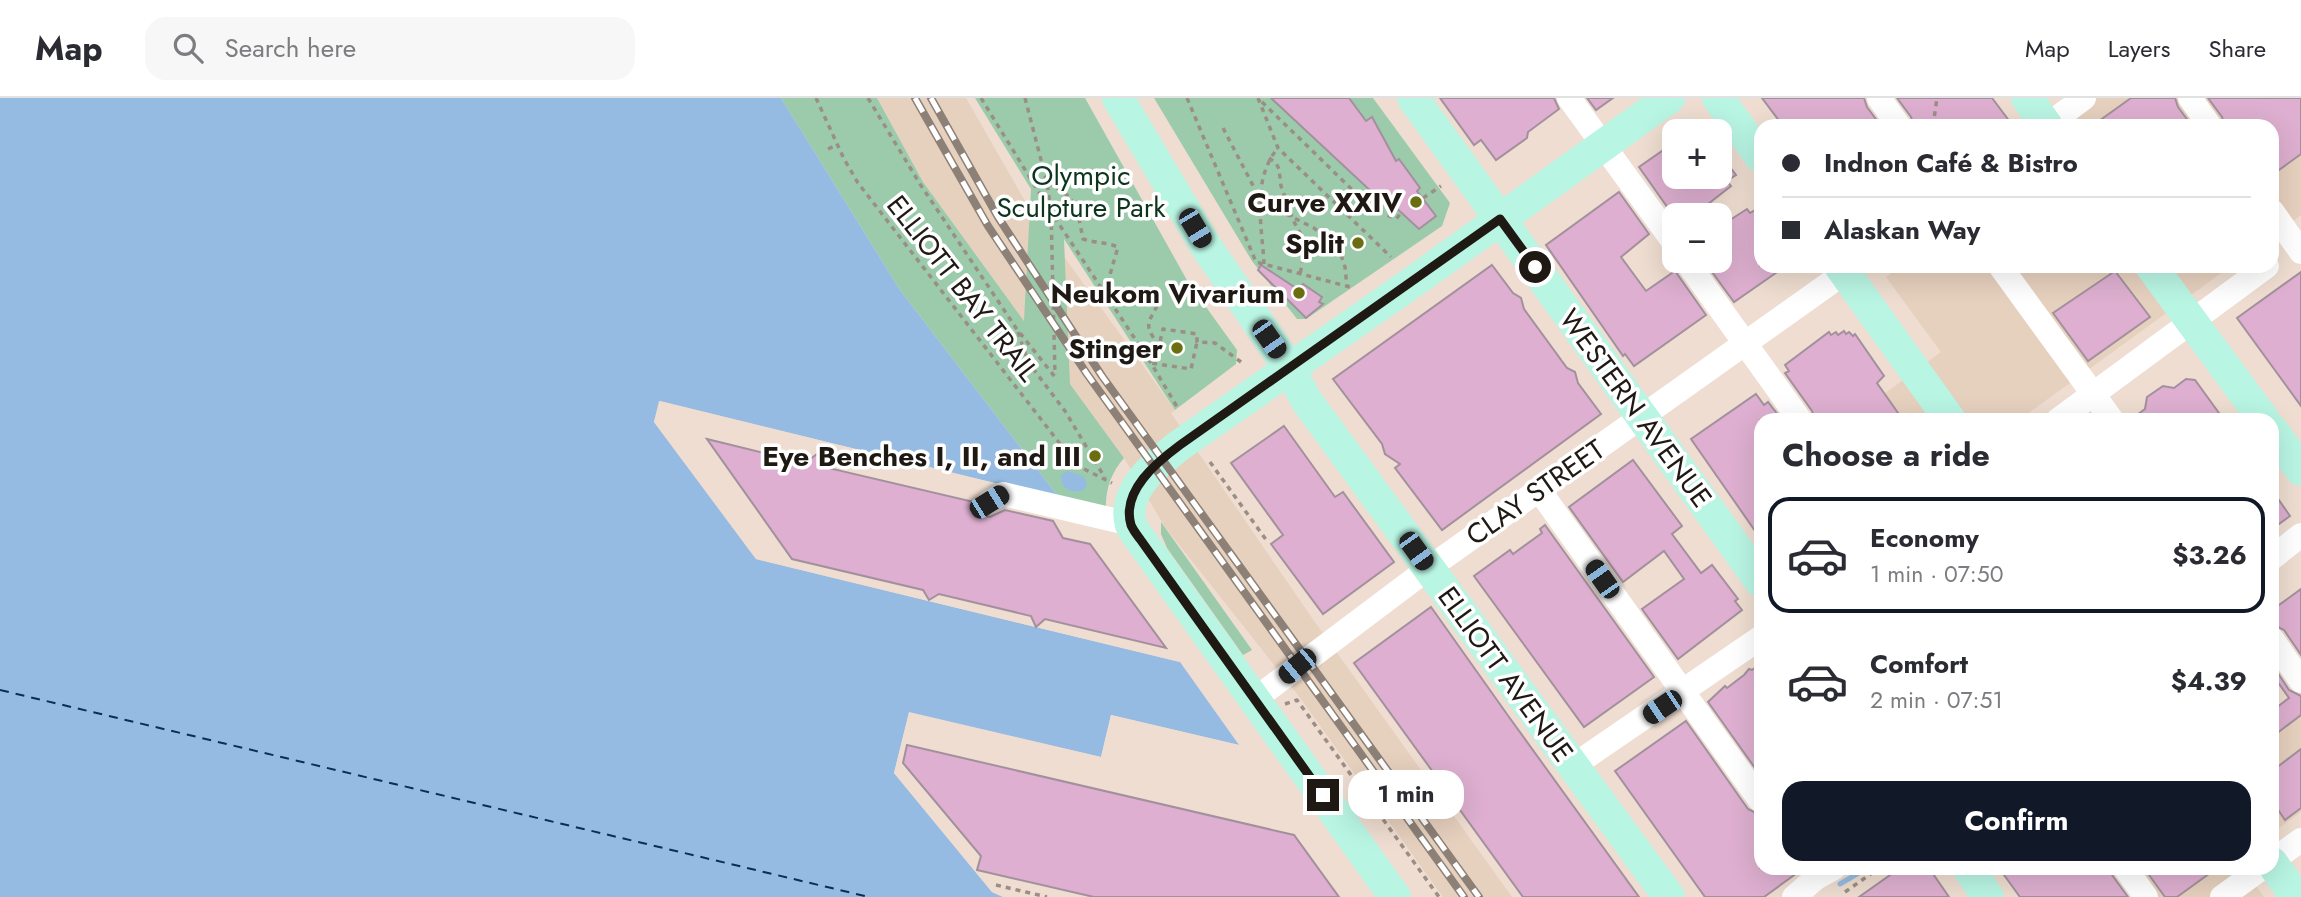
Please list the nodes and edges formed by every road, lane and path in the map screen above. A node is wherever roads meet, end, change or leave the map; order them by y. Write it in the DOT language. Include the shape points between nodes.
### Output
graph roads {
  1 [pos="816,98"];
  2 [pos="868,98"];
  3 [pos="981,98"];
  4 [pos="1025,98"];
  5 [pos="1118,98"];
  6 [pos="1186,98"];
  7 [pos="1258,98"];
  8 [pos="1413,98"];
  9 [pos="1569,98"];
  10 [pos="1669,98"];
  11 [pos="1718,98"];
  12 [pos="1879,98"];
  13 [pos="1937,98"];
  14 [pos="2027,98"];
  15 [pos="2084,98"];
  16 [pos="2190,98"];
  17 [pos="1894,119"];
  18 [pos="1934,119"];
  19 [pos="2041,119"];
  20 [pos="2056,119"];
  21 [pos="2205,119"];
  22 [pos="1223,128"];
  23 [pos="837,145"];
  24 [pos="1604,145"];
  25 [pos="1278,148"];
  26 [pos="1754,148"];
  27 [pos="828,149"];
  28 [pos="1269,159"];
  29 [pos="1047,183"];
  30 [pos="1441,186"];
  31 [pos="1259,197"];
  32 [pos="1423,198"];
  33 [pos="1051,212"];
  34 [pos="1401,213"];
  35 [pos="1292,216"];
  36 [pos="1500,219"];
  37 [pos="2279,224"];
  38 [pos="1662,226"];
  39 [pos="2299,246"];
  40 [pos="1391,257"];
  41 [pos="2279,258"];
  42 [pos="1256,262"];
  43 [pos="1264,264"];
  44 [pos="1249,268"];
  45 [pos="1695,273"];
  46 [pos="1839,273"];
  47 [pos="1849,273"];
  48 [pos="2005,273"];
  49 [pos="2156,273"];
  50 [pos="2257,273"];
  51 [pos="1300,274"];
  52 [pos="2192,321"];
  53 [pos="1016,328"];
  54 [pos="1197,342"];
  55 [pos="1745,344"];
  56 [pos="1159,346"];
  57 [pos="1241,362"];
  58 [pos="1151,363"];
  59 [pos="1290,369"];
  60 [pos="2093,394"];
  61 [pos="1179,410"];
  62 [pos="1795,413"];
  63 [pos="1945,413"];
  64 [pos="2067,413"];
  65 [pos="2107,413"];
  66 [pos="2259,413"];
  67 [pos="1642,416"];
  68 [pos="2279,440"];
  69 [pos="1210,462"];
  70 [pos="2301,470"];
  71 [pos="1106,480"];
  72 [pos="1125,487"];
  73 [pos="1539,490"];
  74 [pos="989,502"];
  75 [pos="1131,524"];
  76 [pos="2301,535"];
  77 [pos="1267,541"];
  78 [pos="2279,552"];
  79 [pos="1429,568"];
  80 [pos="1754,573"];
  81 [pos="1754,642"];
  82 [pos="2279,649"];
  83 [pos="2301,681"];
  84 [pos="1684,692"];
  85 [pos="1269,702"];
  86 [pos="1573,766"];
  87 [pos="1754,791"];
  88 [pos="2301,840"];
  89 [pos="2279,857"];
  90 [pos="2279,872"];
  91 [pos="1851,875"];
  92 [pos="1973,875"];
  93 [pos="2130,875"];
  94 [pos="2252,875"];
  95 [pos="1827,881"];
  96 [pos="996,885"];
  97 [pos="1047,897"];
  98 [pos="1395,897"];
  99 [pos="1439,897"];
  100 [pos="1669,897"];
  101 [pos="1794,897"];
  102 [pos="1988,897"];
  103 [pos="2146,897"];
  104 [pos="2222,897"];
  105 [pos="2296,897"];
  1 -- 23 [label="path, ELLIOTT BAY TRAIL"];
  2 -- 53 [label="path"];
  3 -- 33 [label="path"];
  4 -- 29 [label="path"];
  5 -- 59 [label="main road, ELLIOTT AVENUE" via="1207,248"];
  6 -- 42 [label="path"];
  7 -- 25 [label="path"];
  7 -- 34 [label="path" via="1370,207 1396,219"];
  8 -- 36 [label="main road, WESTERN AVENUE"];
  9 -- 24 [label="street"];
  10 -- 24 [label="main road"];
  11 -- 26 [label="main road"];
  12 -- 17 [label="street"];
  13 -- 18 [label="path"];
  14 -- 19 [label="main road"];
  15 -- 20 [label="street"];
  16 -- 21 [label="street"];
  22 -- 31 [label="path"];
  23 -- 27 [label="path"];
  23 -- 71 [label="path, ELLIOTT BAY TRAIL" via="858,183 1071,458"];
  24 -- 36 [label="main road"];
  24 -- 38 [label="street"];
  25 -- 28 [label="path"];
  25 -- 40 [label="path"];
  28 -- 31 [label="path"];
  28 -- 35 [label="path" via="1279,169"];
  29 -- 33 [label="path"];
  29 -- 56 [label="path" via="1077,206 1083,239 1118,247 1110,278 1116,290 1156,291 1160,299 1148,331"];
  30 -- 32 [label="path"];
  31 -- 35 [label="path"];
  31 -- 43 [label="path"];
  33 -- 53 [label="path" via="1055,377"];
  33 -- 58 [label="path"];
  35 -- 51 [label="path" via="1306,246"];
  35 -- 51 [label="path" via="1314,228 1340,252 1349,287"];
  36 -- 59 [label="main road"];
  36 -- 67 [label="main road, WESTERN AVENUE"];
  37 -- 39 [label="street"];
  39 -- 41 [label="street"];
  42 -- 43 [label="path"];
  42 -- 44 [label="path"];
  43 -- 51 [label="path"];
  45 -- 55 [label="street"];
  46 -- 55 [label="street, CLAY STREET"];
  47 -- 63 [label="main road"];
  48 -- 60 [label="street"];
  49 -- 52 [label="main road"];
  50 -- 52 [label="street"];
  52 -- 60 [label="street"];
  52 -- 66 [label="main road"];
  53 -- 71 [label="path" via="1028,362 1065,411"];
  54 -- 56 [label="path" via="1197,334 1163,329"];
  54 -- 57 [label="path" via="1216,343"];
  54 -- 58 [label="path" via="1191,369"];
  55 -- 62 [label="street"];
  55 -- 67 [label="street, CLAY STREET"];
  56 -- 58 [label="path"];
  58 -- 61 [label="path"];
  59 -- 72 [label="main road"];
  59 -- 79 [label="main road, ELLIOTT AVENUE" via="1306,400"];
  60 -- 64 [label="street"];
  60 -- 65 [label="street"];
  67 -- 73 [label="street, CLAY STREET"];
  67 -- 80 [label="main road, WESTERN AVENUE"];
  68 -- 70 [label="main road"];
  69 -- 77 [label="path"];
  71 -- 72 [label="path, ELLIOTT BAY TRAIL"];
  72 -- 75 [label="main road"];
  73 -- 79 [label="street, CLAY STREET"];
  73 -- 84 [label="street"];
  74 -- 75 [label="street" via="1003,494"];
  75 -- 85 [label="main road"];
  76 -- 78 [label="street"];
  79 -- 85 [label="street, CLAY STREET"];
  79 -- 86 [label="main road, ELLIOTT AVENUE"];
  81 -- 84 [label="street"];
  82 -- 83 [label="street"];
  84 -- 86 [label="street"];
  84 -- 87 [label="street"];
  85 -- 98 [label="main road"];
  85 -- 99 [label="path" via="1297,700"];
  86 -- 100 [label="main road, ELLIOTT AVENUE"];
  88 -- 89 [label="street"];
  90 -- 105 [label="main road"];
  91 -- 95 [label="path"];
  92 -- 102 [label="main road"];
  93 -- 103 [label="street"];
  94 -- 104 [label="street"];
  95 -- 101 [label="street"];
  96 -- 97 [label="path"];
}
